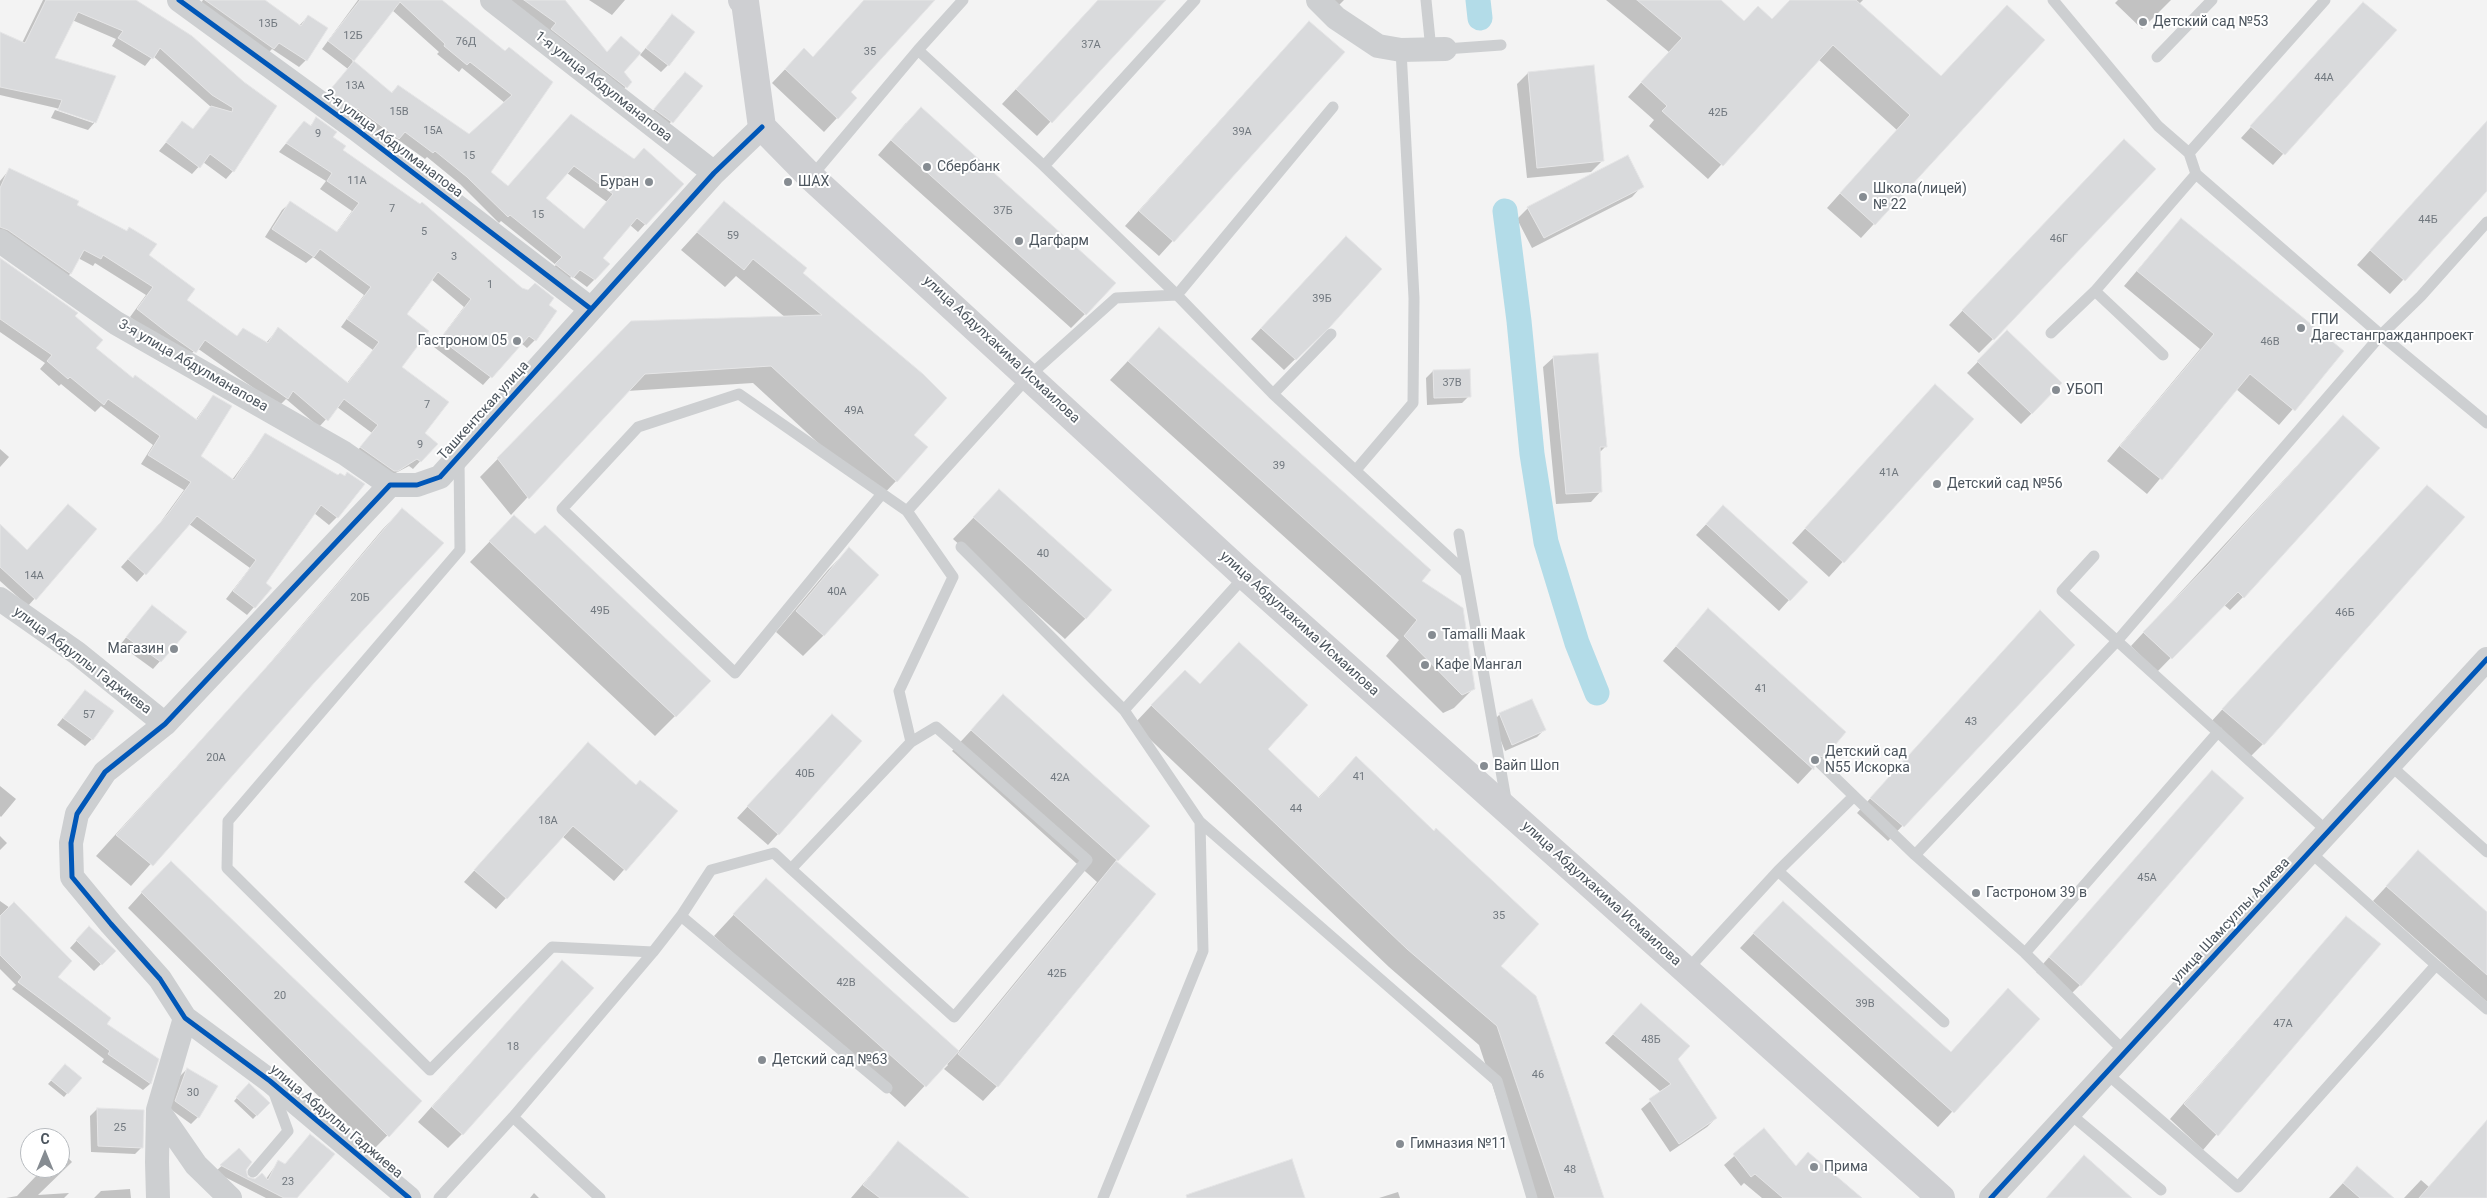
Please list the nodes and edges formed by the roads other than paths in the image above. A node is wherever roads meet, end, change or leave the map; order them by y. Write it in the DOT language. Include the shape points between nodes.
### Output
graph roads {
  1 [pos="179,0"];
  2 [pos="492,0"];
  3 [pos="742,0"];
  4 [pos="963,0"];
  5 [pos="1195,0"];
  6 [pos="1318,0"];
  7 [pos="1426,0"];
  8 [pos="2053,0"];
  9 [pos="2212,0"];
  10 [pos="2325,0"];
  11 [pos="1501,45"];
  12 [pos="1438,49"];
  13 [pos="918,50"];
  14 [pos="1401,50"];
  15 [pos="2157,57"];
  16 [pos="1333,107"];
  17 [pos="762,128"];
  18 [pos="2189,153"];
  19 [pos="1044,166"];
  20 [pos="714,173"];
  21 [pos="2196,174"];
  22 [pos="811,177"];
  23 [pos="2487,222"];
  24 [pos="0,241"];
  25 [pos="2095,292"];
  26 [pos="1177,295"];
  27 [pos="591,309"];
  28 [pos="2051,333"];
  29 [pos="1331,334"];
  30 [pos="2381,335"];
  31 [pos="2163,355"];
  32 [pos="1029,376"];
  33 [pos="1273,394"];
  34 [pos="2487,423"];
  35 [pos="459,457"];
  36 [pos="1356,470"];
  37 [pos="390,486"];
  38 [pos="881,495"];
  39 [pos="907,511"];
  40 [pos="1459,534"];
  41 [pos="961,547"];
  42 [pos="2094,556"];
  43 [pos="1466,572"];
  44 [pos="1245,576"];
  45 [pos="0,599"];
  46 [pos="2116,641"];
  47 [pos="2487,659"];
  48 [pos="1124,710"];
  49 [pos="165,724"];
  50 [pos="2218,732"];
  51 [pos="911,742"];
  52 [pos="1820,763"];
  53 [pos="2390,765"];
  54 [pos="1854,796"];
  55 [pos="1509,811"];
  56 [pos="1200,822"];
  57 [pos="2328,832"];
  58 [pos="2310,852"];
  59 [pos="2487,852"];
  60 [pos="1915,855"];
  61 [pos="791,869"];
  62 [pos="1778,871"];
  63 [pos="681,916"];
  64 [pos="654,952"];
  65 [pos="2025,953"];
  66 [pos="2436,964"];
  67 [pos="1688,970"];
  68 [pos="2487,1009"];
  69 [pos="184,1018"];
  70 [pos="1944,1022"];
  71 [pos="2126,1052"];
  72 [pos="2106,1073"];
  73 [pos="270,1081"];
  74 [pos="887,1088"];
  75 [pos="158,1110"];
  76 [pos="2069,1113"];
  77 [pos="513,1117"];
  78 [pos="253,1172"];
  79 [pos="2161,1190"];
  80 [pos="158,1198"];
  81 [pos="230,1198"];
  82 [pos="409,1198"];
  83 [pos="439,1198"];
  84 [pos="600,1198"];
  85 [pos="1103,1198"];
  86 [pos="1532,1198"];
  87 [pos="1941,1198"];
  88 [pos="1991,1198"];
  1 -- 27 [label="street, 2-я улица Абдулманапова" via="356,129"];
  2 -- 20 [label="street, 1-я улица Абдулманапова"];
  3 -- 17 [label="main road" via="745,2"];
  4 -- 13 [label="lane"];
  5 -- 19 [label="lane"];
  6 -- 14 [label="street" via="1336,18 1378,46"];
  7 -- 12 [label="lane"];
  8 -- 18 [label="lane" via="2158,126"];
  9 -- 15 [label="lane"];
  10 -- 18 [label="lane"];
  11 -- 12 [label="lane"];
  12 -- 14 [label="street"];
  13 -- 19 [label="lane"];
  13 -- 22 [label="lane"];
  14 -- 36 [label="lane" via="1414,298 1413,403"];
  16 -- 26 [label="lane"];
  17 -- 20 [label="street, Ташкентская улица"];
  17 -- 22 [label="main road, улица Абдулхакима Исмаилова"];
  18 -- 21 [label="lane"];
  19 -- 26 [label="lane"];
  20 -- 27 [label="street, Ташкентская улица"];
  21 -- 25 [label="lane"];
  21 -- 30 [label="lane"];
  22 -- 32 [label="main road, улица Абдулхакима Исмаилова"];
  23 -- 30 [label="lane"];
  24 -- 37 [label="street, 3-я улица Абдулманапова" via="116,323 344,453"];
  25 -- 28 [label="lane"];
  25 -- 31 [label="lane"];
  26 -- 32 [label="lane" via="1116,298"];
  26 -- 33 [label="lane"];
  27 -- 35 [label="street, Ташкентская улица"];
  29 -- 33 [label="lane"];
  30 -- 34 [label="lane"];
  30 -- 46 [label="lane"];
  32 -- 39 [label="lane"];
  32 -- 44 [label="main road, улица Абдулхакима Исмаилова"];
  33 -- 36 [label="lane"];
  35 -- 37 [label="street, Ташкентская улица" via="440,477 417,485"];
  35 -- 64 [label="lane" via="460,550 228,821 227,868 430,1070 552,947"];
  36 -- 43 [label="lane"];
  37 -- 49 [label="street"];
  38 -- 38 [label="lane" via="739,394 638,427 562,508 735,673"];
  38 -- 39 [label="lane"];
  39 -- 51 [label="lane" via="953,577 899,691"];
  40 -- 43 [label="lane"];
  41 -- 48 [label="lane"];
  42 -- 46 [label="lane" via="2062,591"];
  43 -- 55 [label="lane"];
  44 -- 48 [label="lane"];
  44 -- 55 [label="main road, улица Абдулхакима Исмаилова"];
  45 -- 49 [label="street, улица Абдуллы Гаджиева" via="78,654"];
  46 -- 50 [label="lane"];
  46 -- 60 [label="lane"];
  47 -- 53 [label="street, улица Шамсуллы Алиева"];
  48 -- 56 [label="lane"];
  49 -- 69 [label="street, улица Абдуллы Гаджиева" via="104,772 84,802 77,814 71,843 72,877 160,979"];
  50 -- 57 [label="lane"];
  50 -- 65 [label="lane"];
  51 -- 61 [label="lane"];
  51 -- 61 [label="lane" via="936,727 1087,860 954,1017"];
  52 -- 54 [label="lane"];
  53 -- 57 [label="street, улица Шамсуллы Алиева"];
  53 -- 59 [label="lane"];
  54 -- 60 [label="lane"];
  54 -- 62 [label="lane"];
  55 -- 67 [label="main road, улица Абдулхакима Исмаилова"];
  56 -- 85 [label="lane" via="1203,951"];
  56 -- 86 [label="lane" via="1496,1081"];
  57 -- 58 [label="street, улица Шамсуллы Алиева"];
  58 -- 66 [label="lane"];
  58 -- 71 [label="street, улица Шамсуллы Алиева"];
  60 -- 65 [label="lane"];
  61 -- 63 [label="lane" via="774,853 711,870"];
  62 -- 67 [label="lane"];
  62 -- 70 [label="lane"];
  63 -- 64 [label="lane"];
  63 -- 74 [label="lane"];
  64 -- 77 [label="lane"];
  65 -- 71 [label="lane"];
  66 -- 68 [label="lane"];
  66 -- 72 [label="lane" via="2238,1187"];
  67 -- 87 [label="main road, улица Абдулхакима Исмаилова"];
  69 -- 73 [label="street, улица Абдуллы Гаджиева"];
  69 -- 75 [label="street"];
  71 -- 72 [label="street, улица Шамсуллы Алиева"];
  72 -- 76 [label="street, улица Шамсуллы Алиева"];
  73 -- 78 [label="lane" via="288,1131"];
  73 -- 82 [label="street, улица Абдуллы Гаджиева"];
  75 -- 80 [label="street"];
  75 -- 81 [label="street" via="196,1164"];
  76 -- 79 [label="lane"];
  76 -- 88 [label="street, улица Шамсуллы Алиева"];
  77 -- 83 [label="lane"];
  77 -- 84 [label="lane"];
}
